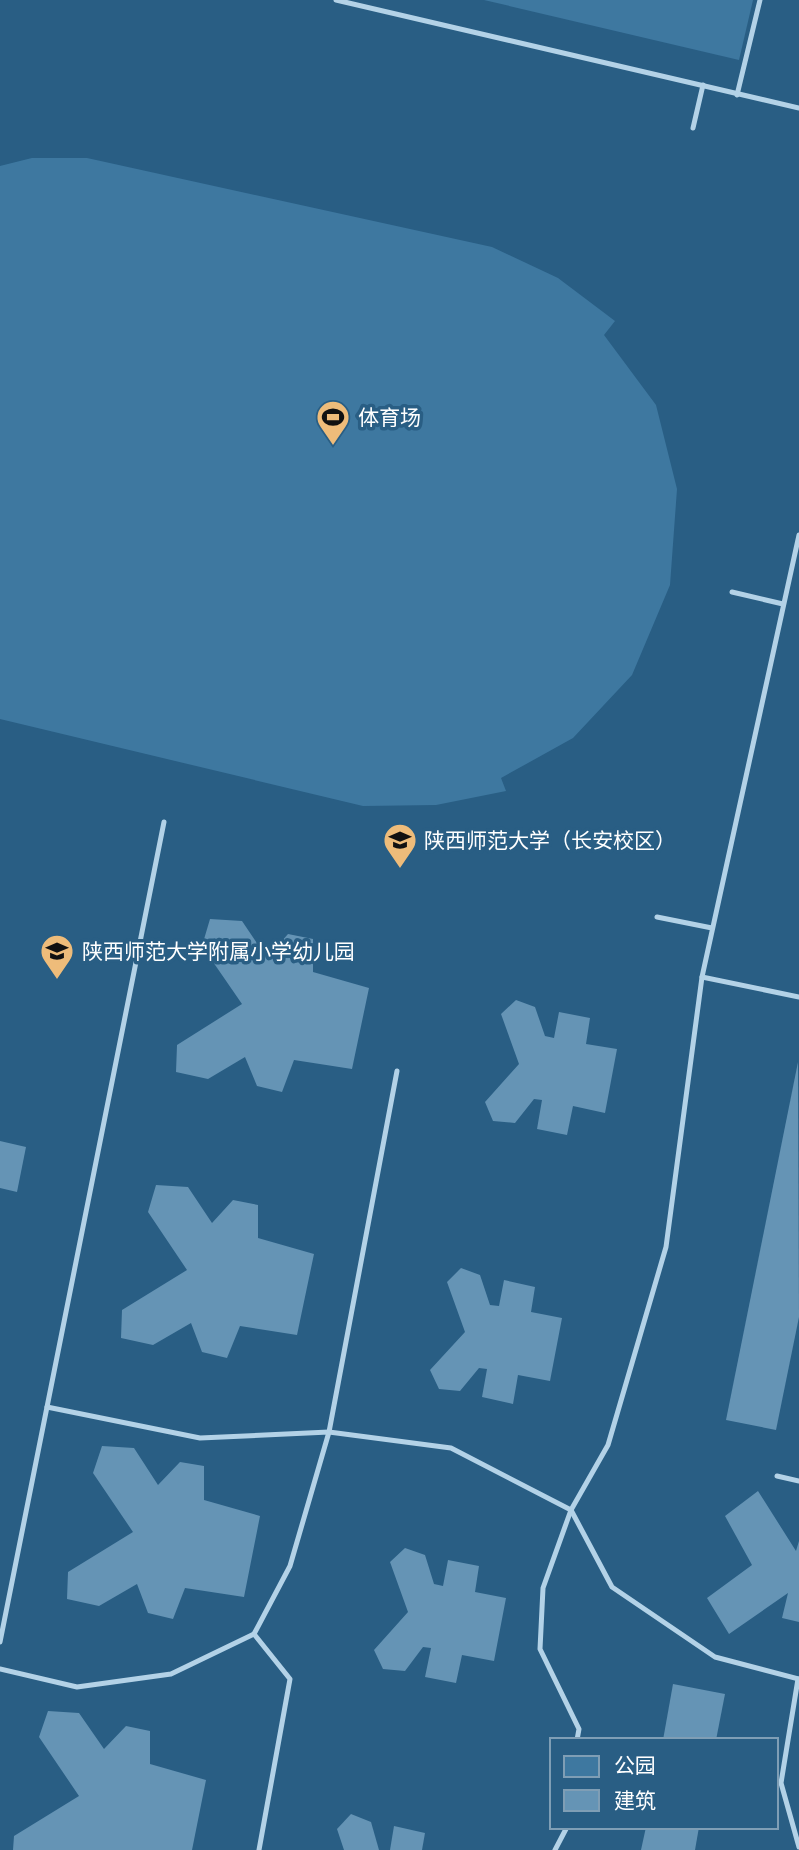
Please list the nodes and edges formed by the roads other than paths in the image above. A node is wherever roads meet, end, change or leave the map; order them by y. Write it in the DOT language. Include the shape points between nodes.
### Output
graph roads {
  1 [pos="336,0"];
  2 [pos="760,0"];
  3 [pos="703,85"];
  4 [pos="737,94"];
  5 [pos="799,108"];
  6 [pos="693,128"];
  7 [pos="799,536"];
  8 [pos="732,592"];
  9 [pos="783,604"];
  10 [pos="164,822"];
  11 [pos="657,916"];
  12 [pos="712,928"];
  13 [pos="702,977"];
  14 [pos="799,997"];
  15 [pos="397,1071"];
  16 [pos="47,1407"];
  17 [pos="329,1432"];
  18 [pos="777,1476"];
  19 [pos="799,1481"];
  20 [pos="571,1510"];
  21 [pos="254,1634"];
  22 [pos="0,1642"];
  23 [pos="0,1669"];
  24 [pos="799,1679"];
  25 [pos="577,1738"];
  26 [pos="566,1829"];
  27 [pos="799,1847"];
  28 [pos="259,1850"];
  29 [pos="555,1850"];
  1 -- 3 [label="lane"];
  2 -- 4 [label="lane"];
  3 -- 4 [label="lane"];
  3 -- 6 [label="lane"];
  4 -- 5 [label="lane"];
  7 -- 9 [label="lane"];
  8 -- 9 [label="lane"];
  9 -- 12 [label="lane"];
  10 -- 16 [label="lane"];
  11 -- 12 [label="lane"];
  12 -- 13 [label="lane"];
  13 -- 14 [label="lane"];
  13 -- 20 [label="lane" via="666,1247 608,1445"];
  15 -- 17 [label="lane"];
  16 -- 17 [label="lane" via="200,1438"];
  16 -- 22 [label="lane"];
  17 -- 20 [label="lane" via="451,1448"];
  17 -- 21 [label="lane" via="290,1566"];
  18 -- 19 [label="lane"];
  20 -- 24 [label="lane" via="612,1587 715,1657"];
  20 -- 25 [label="lane" via="543,1588 540,1650 579,1729"];
  21 -- 23 [label="lane" via="171,1674 77,1687"];
  21 -- 28 [label="lane" via="290,1679"];
  24 -- 27 [label="lane" via="780,1783"];
  26 -- 29 [label="lane"];
}
